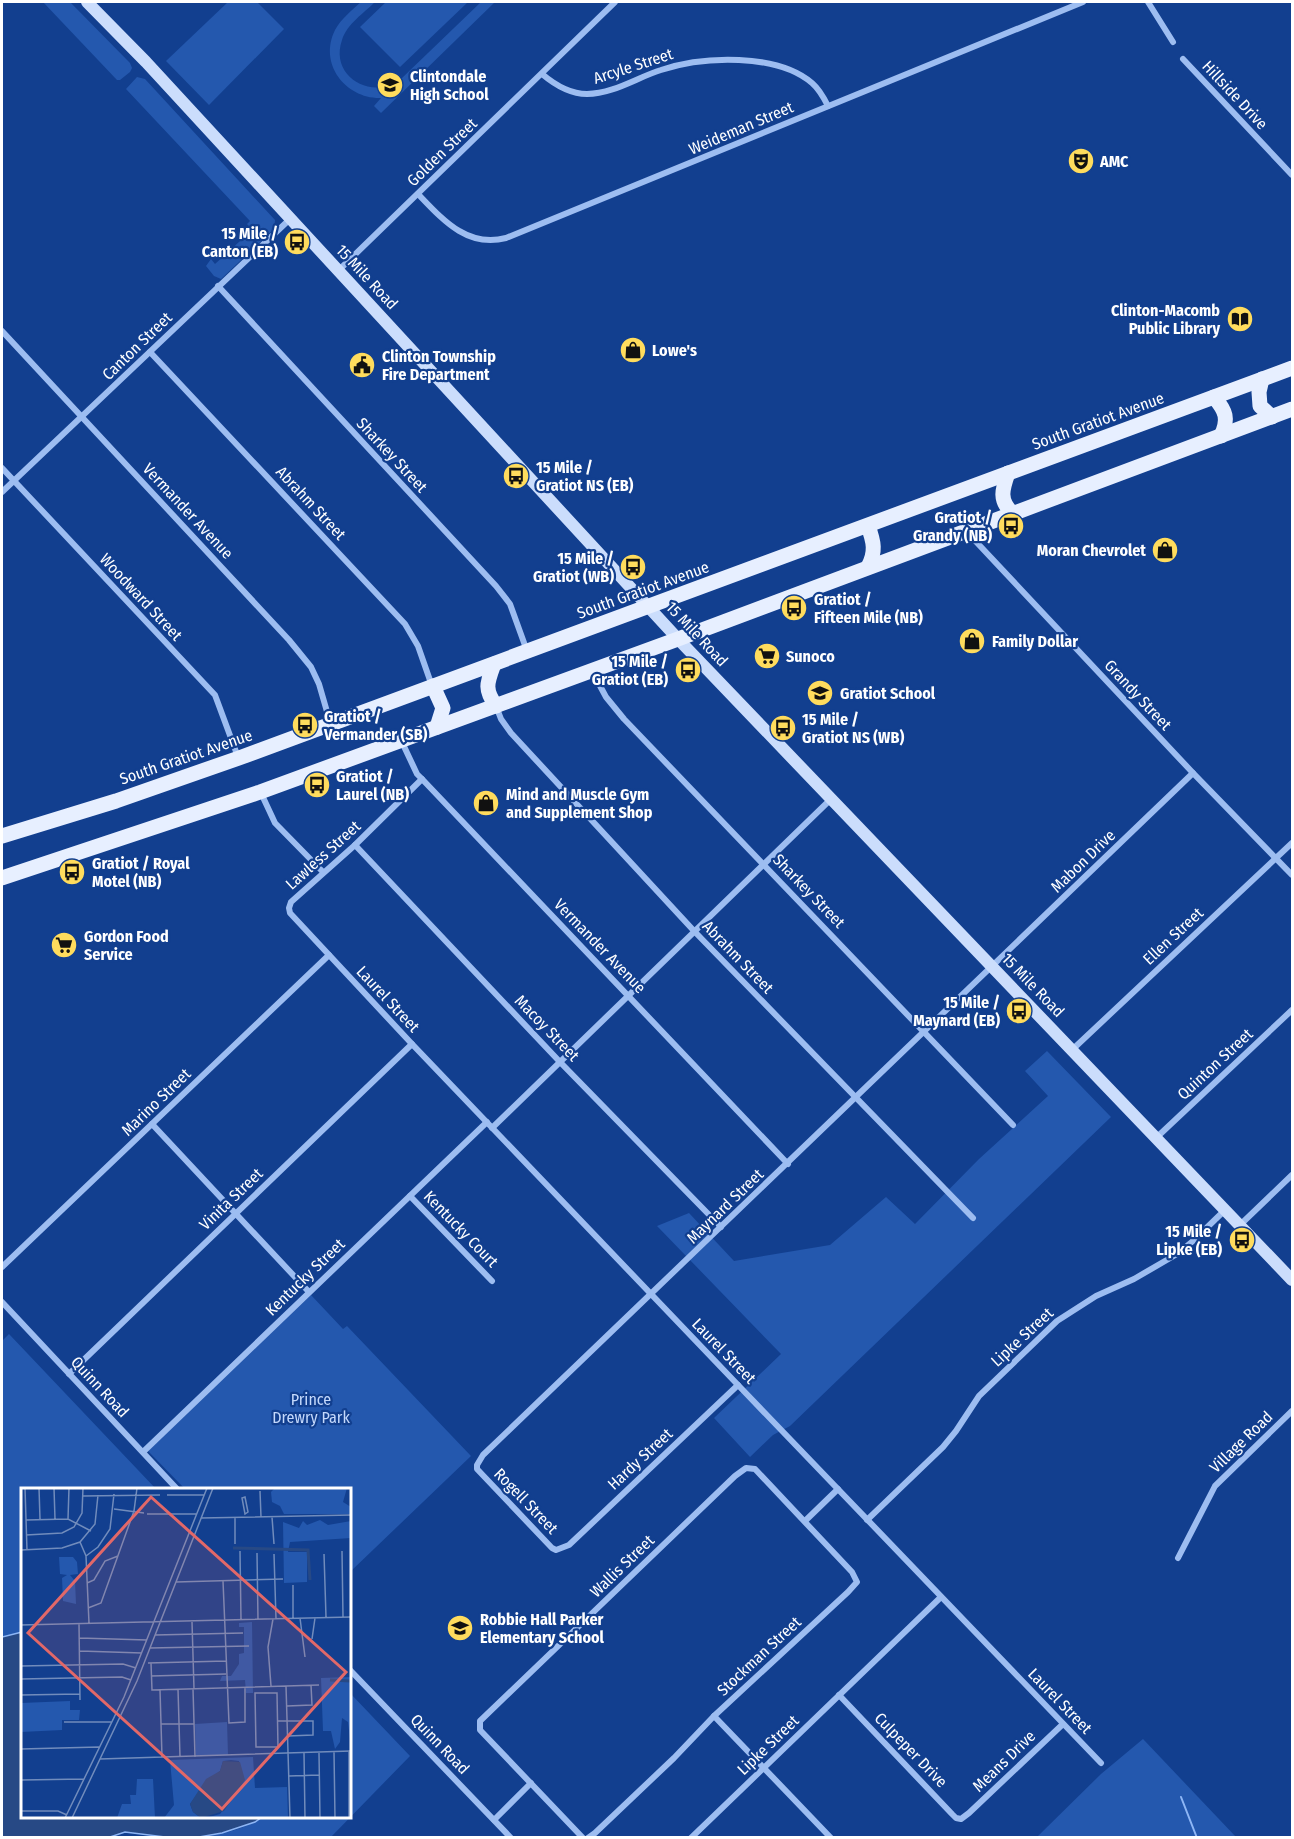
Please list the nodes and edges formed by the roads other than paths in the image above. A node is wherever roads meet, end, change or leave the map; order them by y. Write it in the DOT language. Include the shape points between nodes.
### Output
graph roads {
  1 [pos="87,2"];
  2 [pos="615,2"];
  3 [pos="1083,2"];
  4 [pos="1149,2"];
  5 [pos="1173,42"];
  6 [pos="1183,59"];
  7 [pos="542,74"];
  8 [pos="828,106"];
  9 [pos="1293,175"];
  10 [pos="418,194"];
  11 [pos="290,219"];
  12 [pos="339,270"];
  13 [pos="218,286"];
  14 [pos="2,331"];
  15 [pos="150,352"];
  16 [pos="1293,368"];
  17 [pos="1262,379"];
  18 [pos="1214,397"];
  19 [pos="1293,409"];
  20 [pos="82,416"];
  21 [pos="1272,417"];
  22 [pos="1221,436"];
  23 [pos="2,468"];
  24 [pos="1008,473"];
  25 [pos="13,481"];
  26 [pos="2,492"];
  27 [pos="1012,513"];
  28 [pos="868,526"];
  29 [pos="965,531"];
  30 [pos="868,567"];
  31 [pos="649,607"];
  32 [pos="678,639"];
  33 [pos="527,652"];
  34 [pos="494,664"];
  35 [pos="592,670"];
  36 [pos="433,686"];
  37 [pos="496,706"];
  38 [pos="330,725"];
  39 [pos="436,727"];
  40 [pos="401,740"];
  41 [pos="238,758"];
  42 [pos="1193,773"];
  43 [pos="422,779"];
  44 [pos="260,792"];
  45 [pos="831,799"];
  46 [pos="3,838"];
  47 [pos="1293,843"];
  48 [pos="355,845"];
  49 [pos="1276,858"];
  50 [pos="765,865"];
  51 [pos="323,872"];
  52 [pos="3,875"];
  53 [pos="1293,875"];
  54 [pos="695,932"];
  55 [pos="328,955"];
  56 [pos="992,967"];
  57 [pos="630,995"];
  58 [pos="1293,1010"];
  59 [pos="925,1032"];
  60 [pos="412,1044"];
  61 [pos="1073,1049"];
  62 [pos="560,1062"];
  63 [pos="856,1097"];
  64 [pos="487,1122"];
  65 [pos="152,1124"];
  66 [pos="1013,1125"];
  67 [pos="492,1128"];
  68 [pos="1155,1138"];
  69 [pos="788,1164"];
  70 [pos="1293,1175"];
  71 [pos="410,1196"];
  72 [pos="1224,1210"];
  73 [pos="235,1214"];
  74 [pos="973,1218"];
  75 [pos="1239,1226"];
  76 [pos="721,1227"];
  77 [pos="2,1267"];
  78 [pos="1293,1280"];
  79 [pos="492,1281"];
  80 [pos="309,1292"];
  81 [pos="652,1295"];
  82 [pos="2,1302"];
  83 [pos="69,1374"];
  84 [pos="738,1385"];
  85 [pos="1293,1411"];
  86 [pos="143,1452"];
  87 [pos="477,1465"];
  88 [pos="176,1488"];
  89 [pos="838,1489"];
  90 [pos="867,1520"];
  91 [pos="805,1521"];
  92 [pos="560,1549"];
  93 [pos="1178,1558"];
  94 [pos="941,1597"];
  95 [pos="351,1671"];
  96 [pos="839,1695"];
  97 [pos="714,1716"];
  98 [pos="1063,1724"];
  99 [pos="1101,1763"];
  100 [pos="763,1767"];
  101 [pos="531,1783"];
  102 [pos="965,1817"];
  103 [pos="494,1820"];
  104 [pos="511,1838"];
  105 [pos="583,1838"];
  106 [pos="588,1838"];
  107 [pos="691,1838"];
  108 [pos="831,1838"];
  1 -- 11 [label="main road, 15 Mile Road"];
  2 -- 7 [label="street, Golden Street"];
  3 -- 8 [label="street, Weideman Street"];
  4 -- 5 [label="street"];
  6 -- 9 [label="street, Hillside Drive"];
  7 -- 8 [label="street, Arcyle Street" via="573,92 588,94 680,64 737,60 800,75 812,83"];
  7 -- 10 [label="street, Golden Street"];
  8 -- 10 [label="street, Weideman Street" via="495,241 453,229"];
  10 -- 12 [label="street, Golden Street"];
  11 -- 12 [label="main road, 15 Mile Road"];
  11 -- 13 [label="street, Canton Street"];
  12 -- 31 [label="main road, 15 Mile Road"];
  13 -- 15 [label="street, Canton Street"];
  13 -- 33 [label="street, Sharkey Street" via="496,586 510,603"];
  14 -- 20 [label="street, Vermander Avenue"];
  15 -- 20 [label="street, Canton Street"];
  15 -- 36 [label="street, Abrahm Street" via="405,624"];
  16 -- 17 [label="main road, South Gratiot Avenue"];
  17 -- 18 [label="main road, South Gratiot Avenue"];
  17 -- 21 [label="main road" via="1258,399 1264,412"];
  18 -- 22 [label="main road" via="1227,417"];
  18 -- 24 [label="main road, South Gratiot Avenue"];
  19 -- 21 [label="main road"];
  20 -- 25 [label="street, Canton Street"];
  20 -- 38 [label="street, Vermander Avenue" via="311,667"];
  21 -- 22 [label="main road"];
  22 -- 27 [label="main road"];
  23 -- 25 [label="street, Woodward Street"];
  24 -- 27 [label="main road" via="1002,495"];
  24 -- 28 [label="main road, South Gratiot Avenue"];
  25 -- 26 [label="street, Canton Street"];
  25 -- 41 [label="street, Woodward Street" via="215,695"];
  27 -- 29 [label="main road"];
  28 -- 30 [label="main road" via="874,552"];
  28 -- 31 [label="main road, South Gratiot Avenue"];
  29 -- 30 [label="main road"];
  29 -- 42 [label="street, Grandy Street"];
  30 -- 32 [label="main road"];
  31 -- 32 [label="main road, 15 Mile Road"];
  31 -- 33 [label="main road, South Gratiot Avenue"];
  32 -- 35 [label="main road"];
  32 -- 45 [label="main road, 15 Mile Road"];
  33 -- 34 [label="main road, South Gratiot Avenue"];
  34 -- 36 [label="main road, South Gratiot Avenue"];
  34 -- 37 [label="main road" via="487,687"];
  35 -- 37 [label="main road"];
  35 -- 50 [label="street, Sharkey Street" via="614,707"];
  36 -- 38 [label="main road, South Gratiot Avenue"];
  36 -- 39 [label="main road" via="443,708"];
  37 -- 39 [label="main road"];
  37 -- 54 [label="street, Abrahm Street" via="511,733"];
  38 -- 41 [label="main road, South Gratiot Avenue"];
  39 -- 40 [label="main road"];
  40 -- 43 [label="street, Vermander Avenue"];
  40 -- 44 [label="main road"];
  41 -- 46 [label="main road, South Gratiot Avenue"];
  42 -- 49 [label="street, Grandy Street"];
  42 -- 56 [label="street, Mabon Drive"];
  43 -- 48 [label="street, Lawless Street"];
  43 -- 57 [label="street, Vermander Avenue"];
  44 -- 51 [label="street" via="276,823"];
  44 -- 52 [label="main road"];
  45 -- 50 [label="street"];
  45 -- 56 [label="main road, 15 Mile Road"];
  47 -- 49 [label="street, Ellen Street"];
  48 -- 51 [label="street, Lawless Street"];
  48 -- 62 [label="street, Macoy Street"];
  49 -- 53 [label="street, Grandy Street"];
  49 -- 61 [label="street, Ellen Street"];
  50 -- 54 [label="street"];
  50 -- 59 [label="street, Sharkey Street"];
  51 -- 55 [label="street, Lawless Street" via="289,908 294,919"];
  54 -- 57 [label="street"];
  54 -- 63 [label="street, Abrahm Street"];
  55 -- 60 [label="street, Laurel Street"];
  55 -- 65 [label="street, Marino Street"];
  56 -- 59 [label="street, Maynard Street"];
  56 -- 61 [label="main road, 15 Mile Road"];
  57 -- 62 [label="street"];
  57 -- 69 [label="street, Vermander Avenue"];
  58 -- 68 [label="street, Quinton Street"];
  59 -- 63 [label="street, Maynard Street"];
  59 -- 66 [label="street, Sharkey Street"];
  60 -- 64 [label="street, Laurel Street"];
  60 -- 73 [label="street, Vinita Street"];
  61 -- 68 [label="main road, 15 Mile Road"];
  62 -- 67 [label="street"];
  62 -- 76 [label="street, Macoy Street"];
  63 -- 69 [label="street, Maynard Street"];
  63 -- 74 [label="street, Abrahm Street"];
  64 -- 67 [label="street, Laurel Street"];
  64 -- 71 [label="street, Kentucky Street"];
  65 -- 73 [label="street"];
  65 -- 77 [label="street, Marino Street"];
  67 -- 81 [label="street, Laurel Street"];
  68 -- 72 [label="main road, 15 Mile Road"];
  69 -- 76 [label="street, Maynard Street"];
  70 -- 75 [label="street"];
  71 -- 79 [label="street, Kentucky Court"];
  71 -- 80 [label="street, Kentucky Street"];
  72 -- 75 [label="main road, 15 Mile Road"];
  72 -- 90 [label="street, Lipke Street" via="1177,1254 1057,1321 979,1395 943,1448"];
  73 -- 80 [label="street"];
  73 -- 83 [label="street, Vinita Street"];
  75 -- 78 [label="main road, 15 Mile Road"];
  76 -- 81 [label="street, Maynard Street"];
  80 -- 86 [label="street, Kentucky Street"];
  81 -- 84 [label="street, Laurel Street"];
  81 -- 87 [label="street, Maynard Street"];
  82 -- 83 [label="street, Quinn Road"];
  83 -- 86 [label="street, Quinn Road"];
  84 -- 89 [label="street, Laurel Street"];
  84 -- 92 [label="street, Hardy Street" via="569,1545"];
  85 -- 93 [label="street, Village Road" via="1215,1486"];
  86 -- 88 [label="street, Quinn Road"];
  87 -- 92 [label="street, Rogell Street" via="481,1474 552,1548"];
  89 -- 90 [label="street, Laurel Street"];
  89 -- 91 [label="street"];
  90 -- 94 [label="street, Laurel Street"];
  91 -- 97 [label="street, Stockman Street" via="857,1582"];
  91 -- 101 [label="street, Wallis Street" via="759,1472 742,1470 557,1645 485,1714 478,1726"];
  94 -- 96 [label="street, Lipke Street"];
  94 -- 98 [label="street, Laurel Street"];
  95 -- 103 [label="street, Quinn Road"];
  96 -- 100 [label="street, Lipke Street"];
  96 -- 102 [label="street, Culpeper Drive" via="956,1818"];
  97 -- 100 [label="street"];
  97 -- 106 [label="street, Stockman Street"];
  98 -- 99 [label="street, Laurel Street"];
  98 -- 102 [label="street, Means Drive"];
  100 -- 107 [label="street, Lipke Street"];
  100 -- 108 [label="street"];
  101 -- 103 [label="street"];
  101 -- 105 [label="street"];
  103 -- 104 [label="street, Quinn Road"];
}
